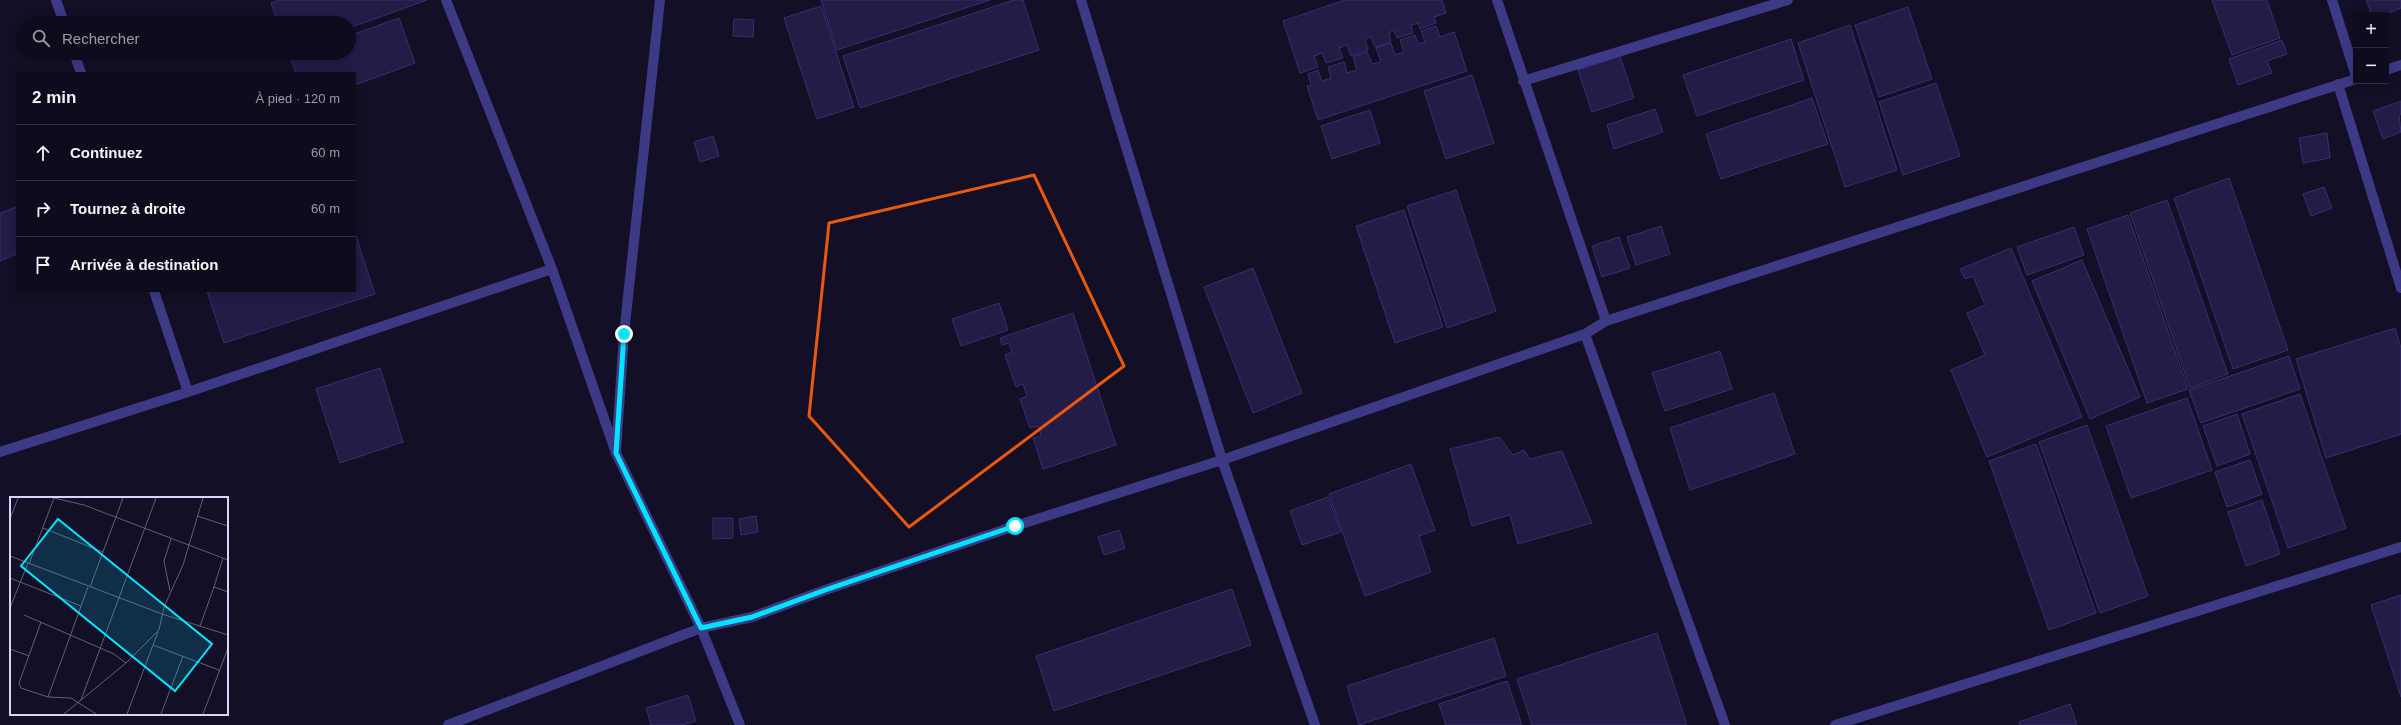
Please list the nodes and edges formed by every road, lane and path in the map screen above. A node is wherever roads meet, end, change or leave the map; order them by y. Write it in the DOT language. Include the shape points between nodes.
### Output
graph roads {
  1 [pos="56,0"];
  2 [pos="446,0"];
  3 [pos="660,0"];
  4 [pos="1081,0"];
  5 [pos="1497,0"];
  6 [pos="1788,0"];
  7 [pos="2332,0"];
  8 [pos="62,16"];
  9 [pos="76,60"];
  10 [pos="2401,65"];
  11 [pos="2353,66"];
  12 [pos="2389,69"];
  13 [pos="81,72"];
  14 [pos="2353,80"];
  15 [pos="1523,82"];
  16 [pos="2338,84"];
  17 [pos="552,269"];
  18 [pos="2401,288"];
  19 [pos="154,292"];
  20 [pos="1606,321"];
  21 [pos="1585,334"];
  22 [pos="188,392"];
  23 [pos="0,452"];
  24 [pos="616,453"];
  25 [pos="1222,460"];
  26 [pos="2401,547"];
  27 [pos="701,628"];
  28 [pos="448,725"];
  29 [pos="740,725"];
  30 [pos="1315,725"];
  31 [pos="1725,725"];
  32 [pos="1835,725"];
  1 -- 8 [label="street"];
  2 -- 17 [label="street"];
  3 -- 24 [label="street" via="624,334"];
  4 -- 25 [label="street"];
  5 -- 15 [label="street"];
  6 -- 15 [label="street"];
  7 -- 11 [label="street"];
  9 -- 13 [label="street"];
  10 -- 12 [label="street"];
  14 -- 16 [label="street"];
  15 -- 20 [label="street"];
  16 -- 18 [label="street"];
  16 -- 20 [label="street"];
  17 -- 22 [label="street"];
  17 -- 24 [label="street"];
  19 -- 22 [label="street"];
  20 -- 21 [label="street"];
  21 -- 25 [label="street"];
  21 -- 31 [label="street"];
  22 -- 23 [label="street"];
  24 -- 27 [label="street"];
  25 -- 27 [label="street" via="1007,529 752,617"];
  25 -- 30 [label="street"];
  26 -- 32 [label="street"];
  27 -- 28 [label="street"];
  27 -- 29 [label="street"];
}
